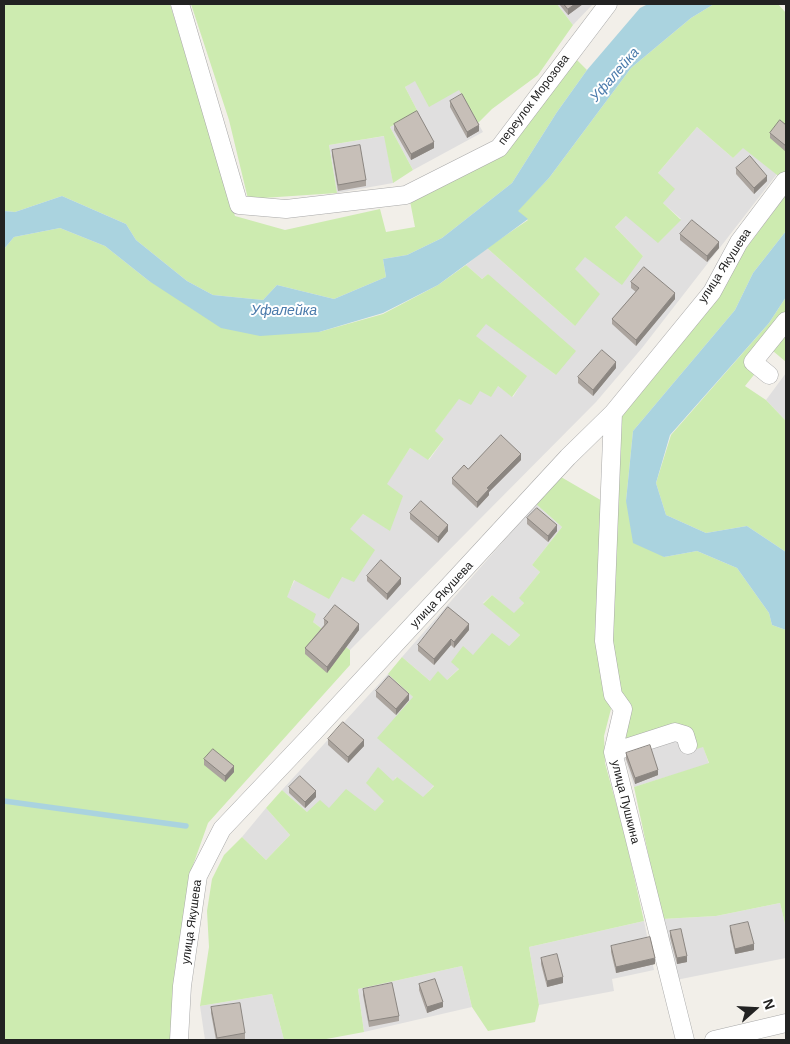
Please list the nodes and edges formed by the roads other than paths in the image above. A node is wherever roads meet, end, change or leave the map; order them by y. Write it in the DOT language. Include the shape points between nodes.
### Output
graph roads {
  1 [pos="180,4"];
  2 [pos="608,4"];
  3 [pos="785,181"];
  4 [pos="786,322"];
  5 [pos="769,375"];
  6 [pos="613,413"];
  7 [pos="688,746"];
  8 [pos="613,752"];
  9 [pos="786,1024"];
  10 [pos="179,1040"];
  11 [pos="685,1040"];
  12 [pos="714,1040"];
  1 -- 2 [label="street, переулок Морозова" via="239,204 286,209 406,195 499,148"];
  3 -- 6 [label="street, улица Якушева" via="739,242 712,292"];
  4 -- 5 [label="street" via="753,362"];
  6 -- 8 [label="street, улица Пушкина" via="604,641 613,695 623,710"];
  6 -- 10 [label="street, улица Якушева" via="568,457 222,829 198,876 182,986"];
  7 -- 8 [label="street" via="685,735 675,732"];
  8 -- 11 [label="street, улица Пушкина"];
  9 -- 12 [label="street"];
}
